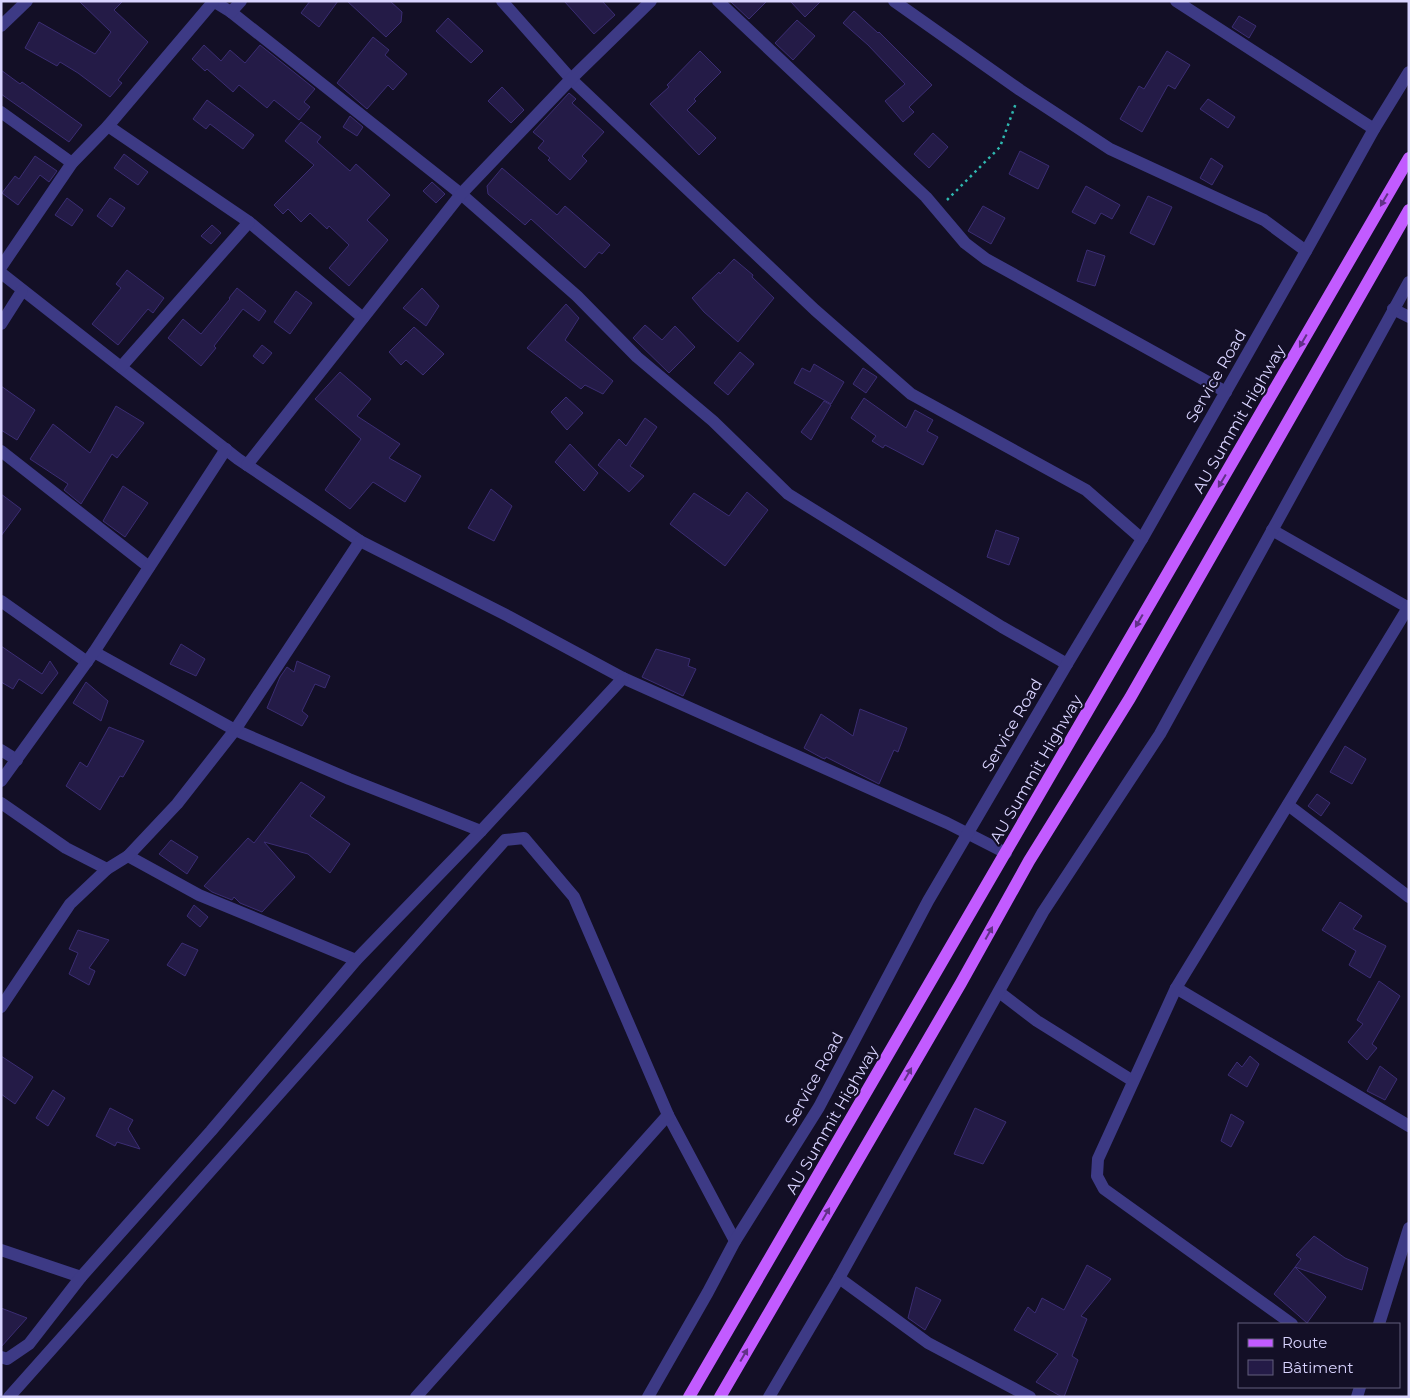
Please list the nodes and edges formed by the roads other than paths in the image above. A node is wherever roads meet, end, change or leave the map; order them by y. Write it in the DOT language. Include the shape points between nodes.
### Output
graph roads {
  1 [pos="27,1"];
  2 [pos="241,1"];
  3 [pos="502,1"];
  4 [pos="651,1"];
  5 [pos="718,1"];
  6 [pos="894,1"];
  7 [pos="1176,1"];
  8 [pos="213,2"];
  9 [pos="231,12"];
  10 [pos="1,26"];
  11 [pos="1409,72"];
  12 [pos="571,79"];
  13 [pos="1,112"];
  14 [pos="108,126"];
  15 [pos="1374,129"];
  16 [pos="1409,158"];
  17 [pos="72,163"];
  18 [pos="462,194"];
  19 [pos="1409,210"];
  20 [pos="248,222"];
  21 [pos="1306,251"];
  22 [pos="1,267"];
  23 [pos="1,273"];
  24 [pos="1409,282"];
  25 [pos="22,290"];
  26 [pos="1394,309"];
  27 [pos="1409,316"];
  28 [pos="363,318"];
  29 [pos="1,324"];
  30 [pos="120,368"];
  31 [pos="1226,392"];
  32 [pos="226,449"];
  33 [pos="1,451"];
  34 [pos="247,465"];
  35 [pos="1272,530"];
  36 [pos="1142,539"];
  37 [pos="360,541"];
  38 [pos="149,567"];
  39 [pos="1,601"];
  40 [pos="1408,607"];
  41 [pos="90,657"];
  42 [pos="1067,664"];
  43 [pos="623,678"];
  44 [pos="235,730"];
  45 [pos="1,750"];
  46 [pos="17,760"];
  47 [pos="1,780"];
  48 [pos="1,803"];
  49 [pos="1288,805"];
  50 [pos="481,831"];
  51 [pos="968,834"];
  52 [pos="1006,853"];
  53 [pos="128,856"];
  54 [pos="108,869"];
  55 [pos="1409,897"];
  56 [pos="356,960"];
  57 [pos="1176,988"];
  58 [pos="999,992"];
  59 [pos="1,1007"];
  60 [pos="1133,1082"];
  61 [pos="668,1115"];
  62 [pos="1409,1126"];
  63 [pos="1409,1228"];
  64 [pos="735,1241"];
  65 [pos="1,1250"];
  66 [pos="81,1277"];
  67 [pos="839,1278"];
  68 [pos="1291,1323"];
  69 [pos="1379,1323"];
  70 [pos="1,1357"];
  71 [pos="9,1397"];
  72 [pos="416,1397"];
  73 [pos="648,1397"];
  74 [pos="689,1397"];
  75 [pos="720,1397"];
  76 [pos="769,1397"];
  77 [pos="1030,1397"];
  1 -- 10 [label="street"];
  2 -- 9 [label="street"];
  3 -- 12 [label="street"];
  4 -- 12 [label="street"];
  5 -- 31 [label="street" via="926,197 964,244"];
  6 -- 21 [label="street" via="1110,149 1264,220"];
  7 -- 15 [label="street"];
  8 -- 9 [label="street"];
  8 -- 14 [label="street"];
  9 -- 18 [label="street"];
  11 -- 15 [label="street, Service Road"];
  12 -- 18 [label="street"];
  12 -- 36 [label="street" via="815,310 911,394 1086,490"];
  13 -- 17 [label="street"];
  14 -- 17 [label="street"];
  14 -- 20 [label="street"];
  15 -- 21 [label="street, Service Road"];
  16 -- 52 [label="main road, AU Summit Highway, one-way"];
  17 -- 22 [label="street"];
  18 -- 28 [label="street"];
  18 -- 42 [label="street" via="577,296 637,357 713,421 788,494"];
  75 -- 19 [label="main road, one-way" via="1029,861 1130,698"];
  20 -- 28 [label="street"];
  20 -- 30 [label="street"];
  21 -- 31 [label="street, Service Road"];
  23 -- 25 [label="street"];
  24 -- 26 [label="street"];
  25 -- 29 [label="street"];
  25 -- 30 [label="street"];
  26 -- 27 [label="street"];
  26 -- 35 [label="street"];
  28 -- 34 [label="street"];
  30 -- 32 [label="street"];
  31 -- 36 [label="street, Service Road"];
  32 -- 34 [label="street"];
  32 -- 38 [label="street"];
  33 -- 38 [label="street"];
  34 -- 37 [label="street"];
  35 -- 40 [label="street"];
  35 -- 58 [label="street" via="1160,734 1043,912"];
  36 -- 42 [label="street, Service Road"];
  37 -- 43 [label="street"];
  37 -- 44 [label="street"];
  38 -- 41 [label="street"];
  39 -- 41 [label="street"];
  40 -- 49 [label="street"];
  41 -- 44 [label="street"];
  41 -- 46 [label="street"];
  42 -- 51 [label="street, Service Road"];
  43 -- 50 [label="street"];
  43 -- 51 [label="street"];
  44 -- 50 [label="street"];
  44 -- 53 [label="street" via="177,804"];
  45 -- 46 [label="street"];
  46 -- 47 [label="street"];
  48 -- 54 [label="street" via="66,848"];
  49 -- 55 [label="street"];
  49 -- 57 [label="street"];
  50 -- 56 [label="street"];
  51 -- 52 [label="street"];
  51 -- 64 [label="street, Service Road" via="819,1107"];
  52 -- 74 [label="main road, AU Summit Highway"];
  53 -- 54 [label="street"];
  53 -- 56 [label="street" via="199,895"];
  54 -- 59 [label="street" via="70,904"];
  56 -- 66 [label="street" via="211,1131"];
  57 -- 60 [label="street"];
  57 -- 62 [label="street"];
  58 -- 60 [label="street" via="1037,1021"];
  58 -- 67 [label="street"];
  60 -- 68 [label="street" via="1098,1159 1097,1176 1104,1189"];
  61 -- 64 [label="street"];
  61 -- 71 [label="street" via="574,897 524,838 505,840"];
  61 -- 72 [label="street"];
  63 -- 69 [label="street"];
  64 -- 73 [label="street, Service Road"];
  65 -- 66 [label="street"];
  66 -- 70 [label="street" via="30,1344 7,1358"];
  67 -- 76 [label="street"];
  67 -- 77 [label="street" via="928,1343"];
}
